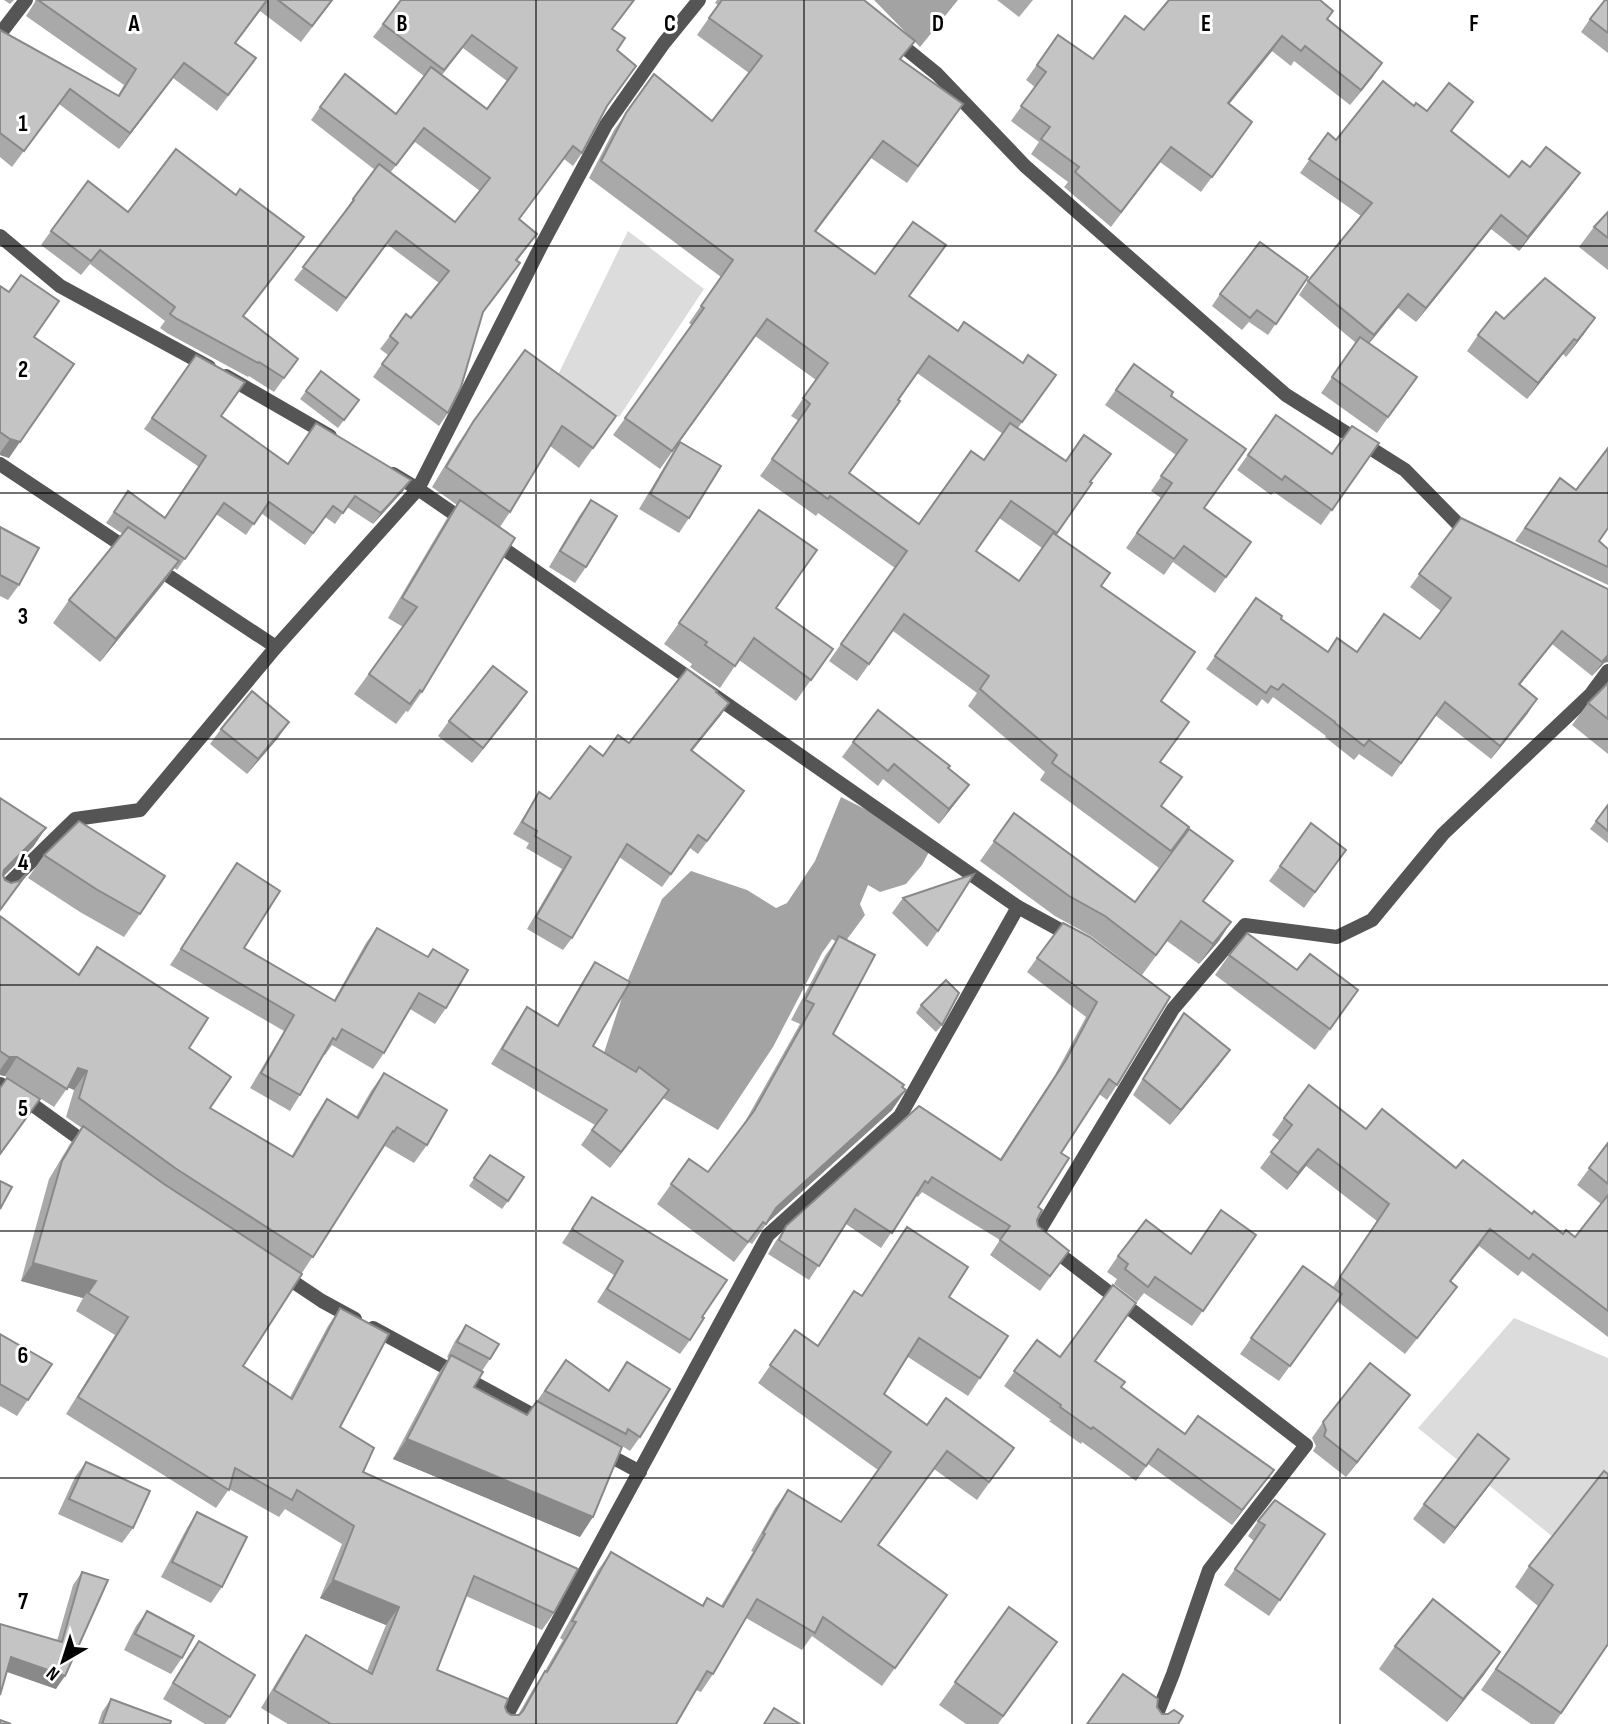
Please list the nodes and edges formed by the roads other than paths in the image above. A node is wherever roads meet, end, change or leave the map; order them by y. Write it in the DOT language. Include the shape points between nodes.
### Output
graph roads {
  1 [pos="26,0"];
  2 [pos="699,0"];
  3 [pos="5,15"];
  4 [pos="886,33"];
  5 [pos="0,34"];
  6 [pos="0,236"];
  7 [pos="338,441"];
  8 [pos="0,464"];
  9 [pos="384,468"];
  10 [pos="418,489"];
  11 [pos="1484,537"];
  12 [pos="276,647"];
  13 [pos="1608,671"];
  14 [pos="0,892"];
  15 [pos="1018,907"];
  16 [pos="1086,944"];
  17 [pos="0,1084"];
  18 [pos="102,1154"];
  19 [pos="267,1265"];
  20 [pos="554,1426"];
  21 [pos="591,1446"];
  22 [pos="640,1472"];
  23 [pos="502,1724"];
  24 [pos="1153,1724"];
  1 -- 3 [label="street"];
  2 -- 10 [label="street" via="606,125"];
  3 -- 5 [label="street"];
  4 -- 11 [label="street" via="937,74 1025,166 1286,396 1405,470 1459,525"];
  6 -- 7 [label="street" via="60,286"];
  8 -- 12 [label="street"];
  9 -- 10 [label="street"];
  10 -- 12 [label="street"];
  10 -- 15 [label="street"];
  12 -- 14 [label="street" via="140,810 75,819"];
  13 -- 24 [label="street" via="1591,694 1443,834 1373,920 1337,937 1245,925 1173,1009 1036,1236 1306,1446 1209,1570"];
  15 -- 16 [label="street"];
  15 -- 22 [label="street" via="900,1116 768,1235"];
  17 -- 18 [label="street"];
  19 -- 20 [label="street" via="322,1301"];
  21 -- 22 [label="street"];
  22 -- 23 [label="street"];
}
